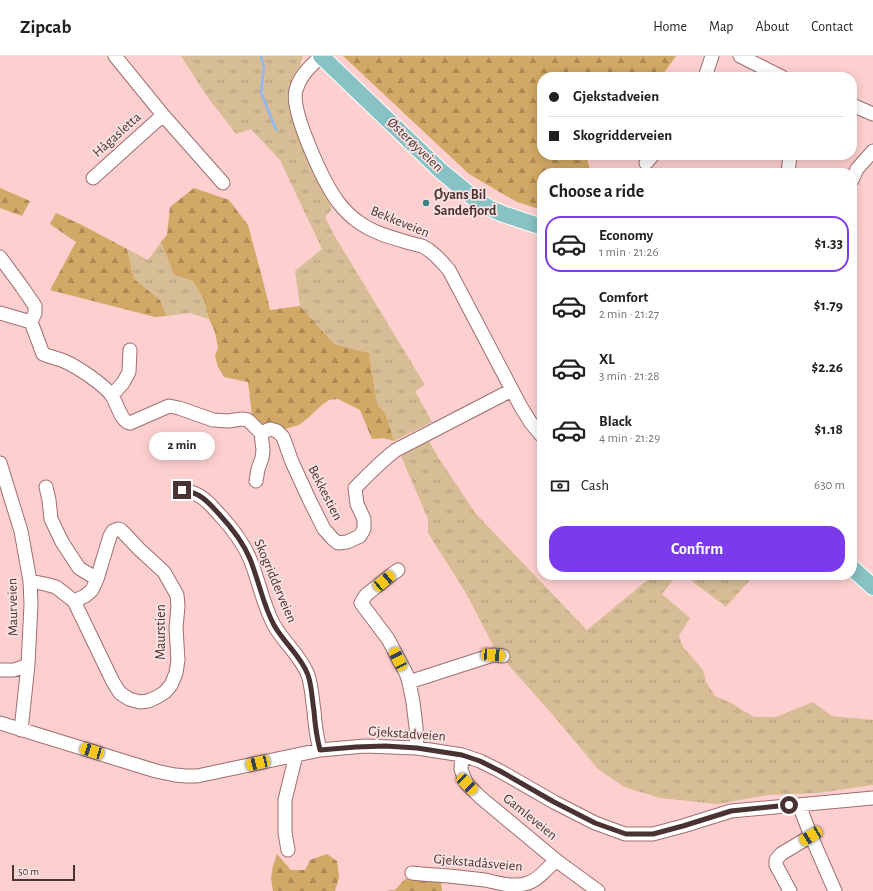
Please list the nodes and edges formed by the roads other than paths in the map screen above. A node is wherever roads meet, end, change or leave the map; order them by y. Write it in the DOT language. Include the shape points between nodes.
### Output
graph roads {
  1 [pos="114,56"];
  2 [pos="321,56"];
  3 [pos="712,56"];
  4 [pos="740,56"];
  5 [pos="707,72"];
  6 [pos="772,72"];
  7 [pos="857,108"];
  8 [pos="873,114"];
  9 [pos="162,115"];
  10 [pos="873,151"];
  11 [pos="857,169"];
  12 [pos="93,178"];
  13 [pos="223,183"];
  14 [pos="537,225"];
  15 [pos="0,257"];
  16 [pos="0,313"];
  17 [pos="31,322"];
  18 [pos="130,350"];
  19 [pos="512,390"];
  20 [pos="112,395"];
  21 [pos="537,430"];
  22 [pos="261,433"];
  23 [pos="0,463"];
  24 [pos="256,481"];
  25 [pos="46,487"];
  26 [pos="182,490"];
  27 [pos="398,570"];
  28 [pos="857,573"];
  29 [pos="97,579"];
  30 [pos="30,581"];
  31 [pos="873,587"];
  32 [pos="74,601"];
  33 [pos="502,656"];
  34 [pos="28,666"];
  35 [pos="0,670"];
  36 [pos="409,682"];
  37 [pos="0,723"];
  38 [pos="21,730"];
  39 [pos="417,748"];
  40 [pos="320,750"];
  41 [pos="296,755"];
  42 [pos="462,755"];
  43 [pos="873,798"];
  44 [pos="799,804"];
  45 [pos="811,836"];
  46 [pos="288,850"];
  47 [pos="557,861"];
  48 [pos="412,873"];
  49 [pos="598,891"];
  50 [pos="790,891"];
  51 [pos="835,891"];
  1 -- 9 [label="street, Hågasletta"];
  2 -- 14 [label="main road, Østerøyveien" via="440,171 475,199 503,214"];
  2 -- 19 [label="street, Bekkeveien" via="300,80 295,99 306,139 325,180 338,202 361,224 380,233 422,246 449,270"];
  3 -- 5 [label="street"];
  4 -- 6 [label="street"];
  7 -- 8 [label="street"];
  9 -- 12 [label="street, Hågasletta"];
  9 -- 13 [label="street, Hågasletta"];
  10 -- 11 [label="street"];
  15 -- 17 [label="street" via="34,306 35,313"];
  16 -- 17 [label="street"];
  17 -- 20 [label="street" via="44,354 77,368 99,382"];
  18 -- 20 [label="street" via="129,372"];
  19 -- 21 [label="street, Bekkeveien"];
  19 -- 22 [label="street, Bekkestien" via="386,457 355,488 357,504 364,519 364,529 360,536 347,542 338,543 324,529 283,437 270,429"];
  20 -- 22 [label="street" via="127,423 169,406 213,420 248,420"];
  22 -- 24 [label="street" via="263,450"];
  23 -- 30 [label="street, Maurveien" via="21,531"];
  25 -- 29 [label="street" via="51,519 62,542 79,568"];
  26 -- 40 [label="street, Skogridderveien" via="202,497 234,531 245,548 274,624 307,674 311,685"];
  27 -- 36 [label="street" via="366,595 361,604 388,639"];
  28 -- 31 [label="main road"];
  29 -- 32 [label="street, Maurstien" via="92,590"];
  29 -- 32 [label="street, Maurstien" via="110,536 118,529 164,572 177,595 178,606 178,660 176,673 165,692 140,702 129,700 120,693"];
  30 -- 32 [label="street, Maurstien" via="56,588"];
  30 -- 34 [label="street, Maurveien"];
  33 -- 36 [label="street" via="493,655"];
  34 -- 35 [label="street"];
  34 -- 38 [label="street, Maurveien"];
  36 -- 39 [label="street"];
  37 -- 38 [label="street, Gjekstadveien"];
  38 -- 41 [label="street, Gjekstadveien" via="156,771 186,776 197,776"];
  39 -- 40 [label="street, Gjekstadveien" via="365,746"];
  39 -- 42 [label="street, Gjekstadveien"];
  40 -- 41 [label="street, Gjekstadveien"];
  41 -- 46 [label="street" via="285,800"];
  42 -- 44 [label="street, Gjekstadveien" via="500,771 595,823 626,834 653,834 731,811"];
  42 -- 47 [label="street, Gamleveien" via="461,769 467,784"];
  43 -- 44 [label="street, Gjekstadveien"];
  44 -- 45 [label="street"];
  45 -- 50 [label="street" via="781,854 776,860 776,865"];
  45 -- 51 [label="street"];
  47 -- 48 [label="street, Gjekstadåsveien" via="538,879 525,884"];
  47 -- 49 [label="street, Gamleveien"];
}
